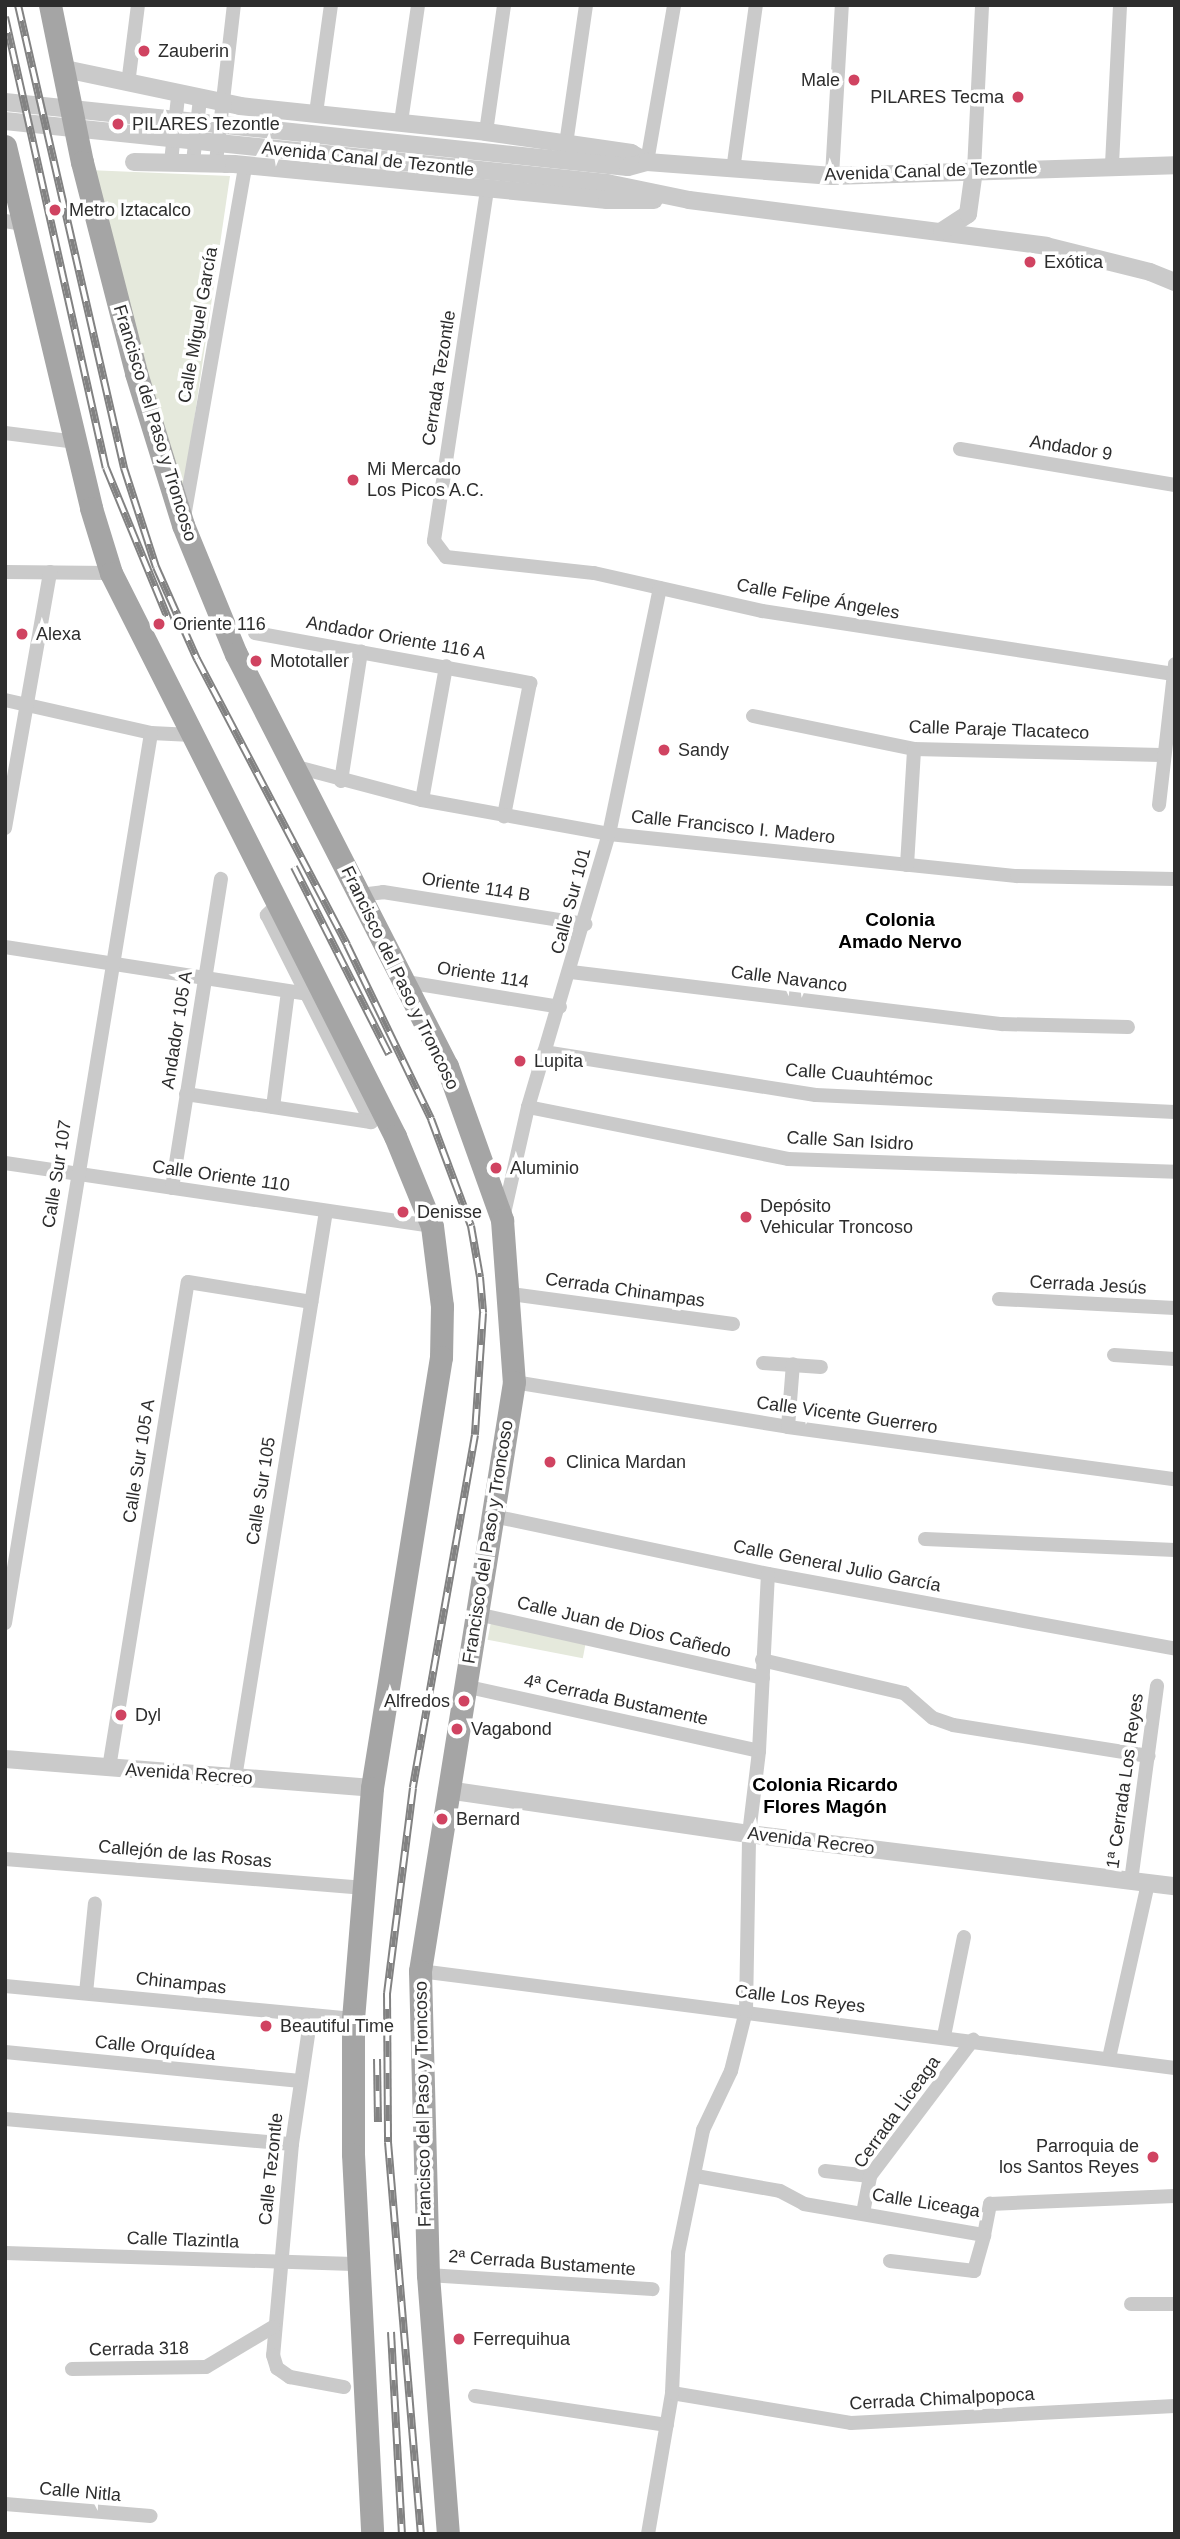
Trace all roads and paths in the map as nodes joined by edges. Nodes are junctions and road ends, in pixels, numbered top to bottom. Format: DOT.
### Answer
graph roads {
  1 [pos="50,5"];
  2 [pos="138,5"];
  3 [pos="234,5"];
  4 [pos="331,5"];
  5 [pos="418,5"];
  6 [pos="504,5"];
  7 [pos="586,5"];
  8 [pos="674,5"];
  9 [pos="756,5"];
  10 [pos="842,5"];
  11 [pos="982,5"];
  12 [pos="1120,5"];
  13 [pos="65,69"];
  14 [pos="128,85"];
  15 [pos="178,96"];
  16 [pos="200,99"];
  17 [pos="5,102"];
  18 [pos="221,103"];
  19 [pos="240,106"];
  20 [pos="316,113"];
  21 [pos="5,121"];
  22 [pos="401,122"];
  23 [pos="486,132"];
  24 [pos="566,144"];
  25 [pos="5,146"];
  26 [pos="134,162"];
  27 [pos="171,162"];
  28 [pos="193,162"];
  29 [pos="646,162"];
  30 [pos="1112,164"];
  31 [pos="1175,165"];
  32 [pos="231,166"];
  33 [pos="733,170"];
  34 [pos="974,170"];
  35 [pos="832,176"];
  36 [pos="487,190"];
  37 [pos="689,200"];
  38 [pos="13,223"];
  39 [pos="942,232"];
  40 [pos="1175,282"];
  41 [pos="5,433"];
  42 [pos="76,442"];
  43 [pos="960,449"];
  44 [pos="1175,485"];
  45 [pos="183,525"];
  46 [pos="456,559"];
  47 [pos="5,572"];
  48 [pos="50,572"];
  49 [pos="111,573"];
  50 [pos="660,588"];
  51 [pos="255,633"];
  52 [pos="361,652"];
  53 [pos="446,666"];
  54 [pos="1174,671"];
  55 [pos="5,701"];
  56 [pos="27,704"];
  57 [pos="753,716"];
  58 [pos="151,733"];
  59 [pos="191,735"];
  60 [pos="914,749"];
  61 [pos="1161,755"];
  62 [pos="293,766"];
  63 [pos="341,781"];
  64 [pos="422,800"];
  65 [pos="1159,805"];
  66 [pos="504,816"];
  67 [pos="5,828"];
  68 [pos="609,834"];
  69 [pos="907,865"];
  70 [pos="221,879"];
  71 [pos="1175,879"];
  72 [pos="360,895"];
  73 [pos="278,904"];
  74 [pos="585,924"];
  75 [pos="5,947"];
  76 [pos="111,965"];
  77 [pos="571,972"];
  78 [pos="205,980"];
  79 [pos="400,981"];
  80 [pos="288,992"];
  81 [pos="307,994"];
  82 [pos="560,1007"];
  83 [pos="1128,1027"];
  84 [pos="544,1052"];
  85 [pos="348,1057"];
  86 [pos="186,1094"];
  87 [pos="273,1107"];
  88 [pos="527,1107"];
  89 [pos="1175,1112"];
  90 [pos="5,1163"];
  91 [pos="1175,1172"];
  92 [pos="76,1173"];
  93 [pos="172,1188"];
  94 [pos="326,1210"];
  95 [pos="502,1220"];
  96 [pos="432,1226"];
  97 [pos="511,1294"];
  98 [pos="999,1299"];
  99 [pos="311,1302"];
  100 [pos="1175,1308"];
  101 [pos="733,1324"];
  102 [pos="1114,1355"];
  103 [pos="1175,1359"];
  104 [pos="763,1363"];
  105 [pos="793,1364"];
  106 [pos="821,1367"];
  107 [pos="514,1382"];
  108 [pos="788,1427"];
  109 [pos="1175,1479"];
  110 [pos="493,1516"];
  111 [pos="925,1539"];
  112 [pos="1175,1549"];
  113 [pos="768,1574"];
  114 [pos="477,1614"];
  115 [pos="5,1623"];
  116 [pos="1175,1649"];
  117 [pos="762,1660"];
  118 [pos="763,1678"];
  119 [pos="464,1686"];
  120 [pos="1157,1686"];
  121 [pos="759,1751"];
  122 [pos="1149,1756"];
  123 [pos="5,1759"];
  124 [pos="109,1768"];
  125 [pos="235,1778"];
  126 [pos="372,1788"];
  127 [pos="447,1790"];
  128 [pos="749,1834"];
  129 [pos="5,1858"];
  130 [pos="1140,1882"];
  131 [pos="1175,1886"];
  132 [pos="362,1888"];
  133 [pos="95,1903"];
  134 [pos="964,1937"];
  135 [pos="420,1972"];
  136 [pos="5,1986"];
  137 [pos="86,1993"];
  138 [pos="746,2011"];
  139 [pos="311,2015"];
  140 [pos="354,2019"];
  141 [pos="944,2036"];
  142 [pos="973,2040"];
  143 [pos="5,2052"];
  144 [pos="1109,2058"];
  145 [pos="1175,2068"];
  146 [pos="301,2081"];
  147 [pos="5,2119"];
  148 [pos="292,2144"];
  149 [pos="825,2171"];
  150 [pos="696,2176"];
  151 [pos="870,2176"];
  152 [pos="1175,2196"];
  153 [pos="863,2213"];
  154 [pos="984,2235"];
  155 [pos="5,2253"];
  156 [pos="890,2261"];
  157 [pos="281,2262"];
  158 [pos="360,2264"];
  159 [pos="428,2275"];
  160 [pos="653,2289"];
  161 [pos="1131,2304"];
  162 [pos="1175,2304"];
  163 [pos="274,2327"];
  164 [pos="72,2369"];
  165 [pos="344,2387"];
  166 [pos="671,2393"];
  167 [pos="475,2396"];
  168 [pos="1175,2406"];
  169 [pos="667,2426"];
  170 [pos="5,2504"];
  171 [pos="151,2516"];
  172 [pos="372,2534"];
  173 [pos="448,2534"];
  174 [pos="648,2534"];
  1 -- 13 [label="main road, Francisco del Paso y Troncoso"];
  2 -- 14 [label="street"];
  3 -- 18 [label="street, Calle Miguel García"];
  4 -- 20 [label="street"];
  5 -- 22 [label="street"];
  6 -- 23 [label="street"];
  7 -- 24 [label="street"];
  8 -- 29 [label="street"];
  9 -- 33 [label="street"];
  10 -- 35 [label="street"];
  11 -- 34 [label="street"];
  12 -- 30 [label="street"];
  13 -- 14 [label="street, Avenida Canal de Tezontle"];
  13 -- 45 [label="main road, Francisco del Paso y Troncoso"];
  14 -- 15 [label="street, Avenida Canal de Tezontle"];
  15 -- 16 [label="street, Avenida Canal de Tezontle"];
  15 -- 27 [label="street"];
  16 -- 18 [label="street, Avenida Canal de Tezontle"];
  16 -- 28 [label="street"];
  17 -- 29 [label="street, Avenida Canal de Tezontle"];
  18 -- 19 [label="street, Avenida Canal de Tezontle"];
  18 -- 32 [label="street, Calle Miguel García"];
  19 -- 20 [label="street, Avenida Canal de Tezontle"];
  19 -- 32 [label="street, Calle Miguel García"];
  20 -- 22 [label="street, Avenida Canal de Tezontle"];
  21 -- 37 [label="street, Avenida Canal de Tezontle"];
  22 -- 23 [label="street, Avenida Canal de Tezontle"];
  23 -- 24 [label="street, Avenida Canal de Tezontle"];
  24 -- 29 [label="street, Avenida Canal de Tezontle"];
  25 -- 38 [label="main road"];
  26 -- 27 [label="street, Avenida Canal de Tezontle"];
  27 -- 28 [label="street, Avenida Canal de Tezontle"];
  28 -- 32 [label="street, Avenida Canal de Tezontle"];
  29 -- 33 [label="street, Avenida Canal de Tezontle"];
  30 -- 31 [label="street, Avenida Canal de Tezontle"];
  30 -- 34 [label="street, Avenida Canal de Tezontle"];
  32 -- 36 [label="street, Avenida Canal de Tezontle"];
  32 -- 45 [label="street, Calle Miguel García"];
  33 -- 35 [label="street, Avenida Canal de Tezontle"];
  34 -- 35 [label="street, Avenida Canal de Tezontle"];
  34 -- 39 [label="street"];
  36 -- 37 [label="street, Avenida Canal de Tezontle"];
  36 -- 46 [label="street, Cerrada Tezontle"];
  37 -- 39 [label="street, Avenida Canal de Tezontle"];
  38 -- 42 [label="main road"];
  39 -- 40 [label="street, Avenida Canal de Tezontle"];
  41 -- 42 [label="street"];
  42 -- 49 [label="main road"];
  43 -- 44 [label="street, Andador 9"];
  45 -- 62 [label="main road, Francisco del Paso y Troncoso"];
  46 -- 50 [label="street, Calle Felipe Ángeles"];
  47 -- 48 [label="street"];
  48 -- 49 [label="street"];
  48 -- 56 [label="street"];
  49 -- 59 [label="main road"];
  50 -- 54 [label="street, Calle Felipe Ángeles"];
  50 -- 68 [label="street, Calle Sur 101"];
  51 -- 52 [label="street, Andador Oriente 116 A"];
  52 -- 53 [label="street, Andador Oriente 116 A"];
  52 -- 63 [label="street"];
  53 -- 64 [label="street"];
  53 -- 66 [label="street, Andador Oriente 116 A"];
  54 -- 61 [label="street"];
  55 -- 56 [label="street"];
  56 -- 58 [label="street"];
  56 -- 67 [label="street"];
  57 -- 60 [label="street, Calle Paraje Tlacateco"];
  58 -- 59 [label="street"];
  58 -- 76 [label="street, Calle Sur 107"];
  59 -- 73 [label="main road"];
  60 -- 61 [label="street, Calle Paraje Tlacateco"];
  60 -- 69 [label="street"];
  61 -- 65 [label="street"];
  62 -- 63 [label="street, Calle Francisco I. Madero"];
  62 -- 72 [label="main road, Francisco del Paso y Troncoso"];
  63 -- 64 [label="street, Calle Francisco I. Madero"];
  64 -- 66 [label="street, Calle Francisco I. Madero"];
  66 -- 68 [label="street, Calle Francisco I. Madero"];
  68 -- 69 [label="street, Calle Francisco I. Madero"];
  68 -- 74 [label="street, Calle Sur 101"];
  69 -- 71 [label="street, Calle Francisco I. Madero"];
  70 -- 78 [label="street, Andador 105 A"];
  72 -- 74 [label="street, Oriente 114 B"];
  72 -- 79 [label="main road, Francisco del Paso y Troncoso"];
  73 -- 81 [label="street"];
  73 -- 85 [label="main road"];
  74 -- 77 [label="street, Calle Sur 101"];
  75 -- 76 [label="street"];
  76 -- 78 [label="street"];
  76 -- 92 [label="street, Calle Sur 107"];
  77 -- 82 [label="street, Calle Sur 101"];
  77 -- 83 [label="street, Calle Navanco"];
  78 -- 80 [label="street"];
  78 -- 86 [label="street, Andador 105 A"];
  79 -- 82 [label="street, Oriente 114"];
  79 -- 95 [label="main road, Francisco del Paso y Troncoso"];
  80 -- 81 [label="street"];
  80 -- 87 [label="street"];
  81 -- 85 [label="street"];
  82 -- 84 [label="street, Calle Sur 101"];
  84 -- 88 [label="street, Calle Sur 101"];
  84 -- 89 [label="street, Calle Cuauhtémoc"];
  85 -- 87 [label="street"];
  85 -- 96 [label="main road"];
  86 -- 87 [label="street"];
  86 -- 93 [label="street, Andador 105 A"];
  88 -- 91 [label="street, Calle San Isidro"];
  88 -- 95 [label="street, Calle Sur 101"];
  90 -- 92 [label="street, Calle Oriente 110"];
  92 -- 93 [label="street, Calle Oriente 110"];
  92 -- 115 [label="street, Calle Sur 107"];
  93 -- 94 [label="street, Calle Oriente 110"];
  94 -- 96 [label="street, Calle Oriente 110"];
  94 -- 99 [label="street, Calle Sur 105"];
  95 -- 97 [label="main road, Francisco del Paso y Troncoso"];
  96 -- 126 [label="main road"];
  97 -- 101 [label="street, Cerrada Chinampas"];
  97 -- 107 [label="main road, Francisco del Paso y Troncoso"];
  98 -- 100 [label="street, Cerrada Jesús"];
  99 -- 124 [label="street, Calle Sur 105 A"];
  99 -- 125 [label="street, Calle Sur 105"];
  102 -- 103 [label="street"];
  104 -- 105 [label="street"];
  105 -- 106 [label="street"];
  105 -- 108 [label="street"];
  107 -- 108 [label="street, Calle Vicente Guerrero"];
  107 -- 110 [label="main road, Francisco del Paso y Troncoso"];
  108 -- 109 [label="street, Calle Vicente Guerrero"];
  110 -- 113 [label="street, Calle General Julio García"];
  110 -- 114 [label="main road, Francisco del Paso y Troncoso"];
  111 -- 112 [label="street"];
  113 -- 116 [label="street, Calle General Julio García"];
  113 -- 117 [label="street"];
  114 -- 118 [label="street, Calle Juan de Dios Cañedo"];
  114 -- 119 [label="main road, Francisco del Paso y Troncoso"];
  117 -- 118 [label="street"];
  117 -- 122 [label="street"];
  118 -- 121 [label="street"];
  119 -- 121 [label="street, 4ª Cerrada Bustamente"];
  119 -- 127 [label="main road, Francisco del Paso y Troncoso"];
  120 -- 122 [label="street, 1ª Cerrada Los Reyes"];
  121 -- 128 [label="street"];
  122 -- 130 [label="street, 1ª Cerrada Los Reyes"];
  123 -- 124 [label="street, Avenida Recreo"];
  124 -- 125 [label="street, Avenida Recreo"];
  125 -- 126 [label="street, Avenida Recreo"];
  126 -- 132 [label="main road"];
  127 -- 128 [label="street, Avenida Recreo"];
  127 -- 135 [label="main road, Francisco del Paso y Troncoso"];
  128 -- 130 [label="street, Avenida Recreo"];
  128 -- 138 [label="street"];
  129 -- 132 [label="street, Callejón de las Rosas"];
  130 -- 131 [label="street, Avenida Recreo"];
  130 -- 144 [label="street, 1ª Cerrada Los Reyes"];
  132 -- 140 [label="main road"];
  133 -- 137 [label="street"];
  134 -- 141 [label="street"];
  135 -- 138 [label="street, Calle Los Reyes"];
  135 -- 159 [label="main road, Francisco del Paso y Troncoso"];
  136 -- 137 [label="street, Chinampas"];
  137 -- 139 [label="street, Chinampas"];
  138 -- 141 [label="street, Calle Los Reyes"];
  138 -- 150 [label="street"];
  139 -- 140 [label="street, Chinampas"];
  139 -- 146 [label="street, Calle Tezontle"];
  140 -- 158 [label="main road"];
  141 -- 142 [label="street, Calle Los Reyes"];
  142 -- 144 [label="street, Calle Los Reyes"];
  142 -- 151 [label="street, Cerrada Liceaga"];
  143 -- 146 [label="street, Calle Orquídea"];
  144 -- 145 [label="street, Calle Los Reyes"];
  146 -- 148 [label="street, Calle Tezontle"];
  147 -- 148 [label="street"];
  148 -- 157 [label="street, Calle Tezontle"];
  149 -- 151 [label="street"];
  150 -- 153 [label="street, Calle Liceaga"];
  150 -- 166 [label="street"];
  151 -- 153 [label="street, Cerrada Liceaga"];
  152 -- 154 [label="street, Calle Liceaga"];
  153 -- 154 [label="street, Calle Liceaga"];
  154 -- 156 [label="street"];
  155 -- 157 [label="street, Calle Tlazintla"];
  157 -- 158 [label="street, Calle Tlazintla"];
  157 -- 163 [label="street, Calle Tezontle"];
  158 -- 172 [label="main road"];
  159 -- 160 [label="street, 2ª Cerrada Bustamente"];
  159 -- 173 [label="main road, Francisco del Paso y Troncoso"];
  161 -- 162 [label="street"];
  163 -- 164 [label="street, Cerrada 318"];
  163 -- 165 [label="street, Calle Tezontle"];
  166 -- 168 [label="street, Cerrada Chimalpopoca"];
  166 -- 169 [label="street"];
  167 -- 169 [label="street"];
  169 -- 174 [label="street"];
  170 -- 171 [label="street, Calle Nitla"];
}
